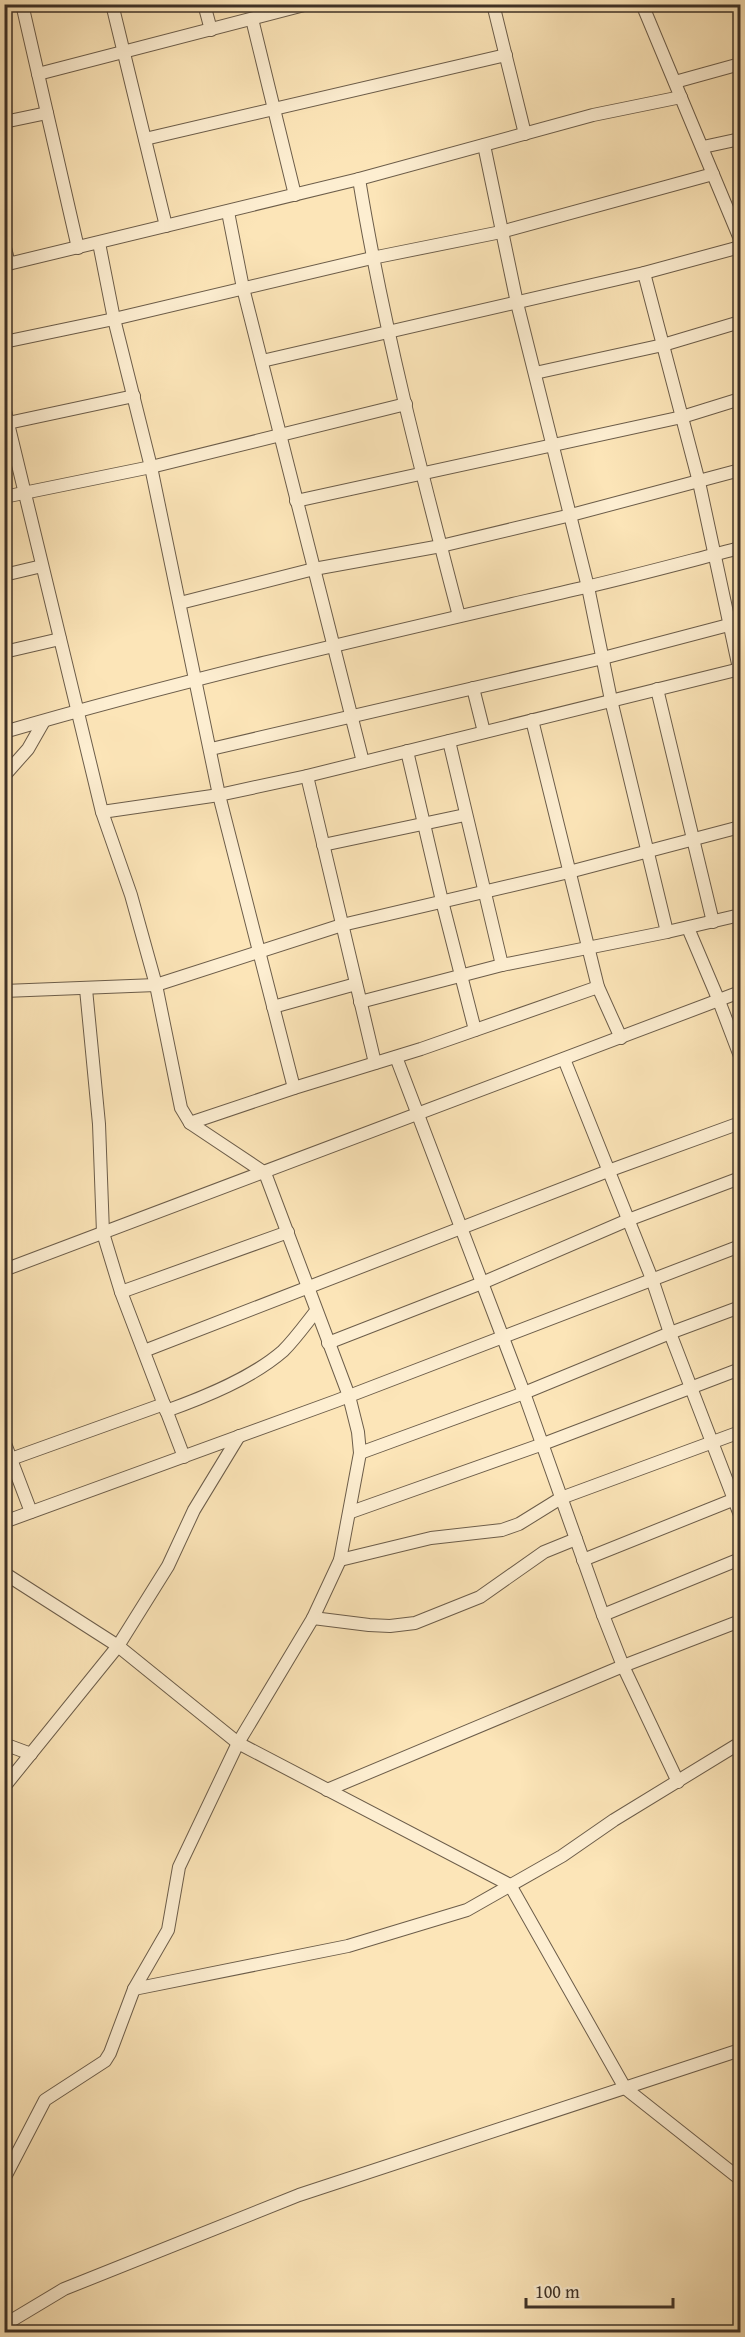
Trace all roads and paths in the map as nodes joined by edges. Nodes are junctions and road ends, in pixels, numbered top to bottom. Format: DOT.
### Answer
graph roads {
  1 [pos="22,4"];
  2 [pos="112,4"];
  3 [pos="204,4"];
  4 [pos="308,4"];
  5 [pos="493,4"];
  6 [pos="642,4"];
  7 [pos="739,4"];
  8 [pos="294,6"];
  9 [pos="741,11"];
  10 [pos="252,19"];
  11 [pos="211,30"];
  12 [pos="124,52"];
  13 [pos="506,55"];
  14 [pos="741,64"];
  15 [pos="38,75"];
  16 [pos="675,82"];
  17 [pos="681,97"];
  18 [pos="274,109"];
  19 [pos="47,113"];
  20 [pos="4,122"];
  21 [pos="525,134"];
  22 [pos="145,139"];
  23 [pos="741,139"];
  24 [pos="484,145"];
  25 [pos="703,147"];
  26 [pos="713,174"];
  27 [pos="359,179"];
  28 [pos="295,195"];
  29 [pos="228,212"];
  30 [pos="166,226"];
  31 [pos="501,232"];
  32 [pos="739,232"];
  33 [pos="99,243"];
  34 [pos="4,244"];
  35 [pos="741,247"];
  36 [pos="78,248"];
  37 [pos="372,258"];
  38 [pos="7,265"];
  39 [pos="644,273"];
  40 [pos="243,288"];
  41 [pos="517,303"];
  42 [pos="114,319"];
  43 [pos="741,322"];
  44 [pos="389,332"];
  45 [pos="4,342"];
  46 [pos="663,345"];
  47 [pos="262,361"];
  48 [pos="535,373"];
  49 [pos="134,396"];
  50 [pos="741,399"];
  51 [pos="406,404"];
  52 [pos="4,407"];
  53 [pos="682,417"];
  54 [pos="8,423"];
  55 [pos="281,435"];
  56 [pos="553,445"];
  57 [pos="151,467"];
  58 [pos="741,470"];
  59 [pos="423,474"];
  60 [pos="699,482"];
  61 [pos="26,492"];
  62 [pos="4,497"];
  63 [pos="296,501"];
  64 [pos="571,515"];
  65 [pos="441,546"];
  66 [pos="741,548"];
  67 [pos="714,554"];
  68 [pos="42,566"];
  69 [pos="314,569"];
  70 [pos="4,575"];
  71 [pos="588,587"];
  72 [pos="180,603"];
  73 [pos="459,615"];
  74 [pos="735,624"];
  75 [pos="60,639"];
  76 [pos="333,647"];
  77 [pos="4,652"];
  78 [pos="603,658"];
  79 [pos="740,671"];
  80 [pos="196,679"];
  81 [pos="473,688"];
  82 [pos="657,689"];
  83 [pos="611,700"];
  84 [pos="77,711"];
  85 [pos="352,717"];
  86 [pos="532,720"];
  87 [pos="44,721"];
  88 [pos="4,732"];
  89 [pos="484,732"];
  90 [pos="449,741"];
  91 [pos="211,749"];
  92 [pos="407,752"];
  93 [pos="363,762"];
  94 [pos="4,776"];
  95 [pos="308,776"];
  96 [pos="219,795"];
  97 [pos="102,812"];
  98 [pos="465,814"];
  99 [pos="423,824"];
  100 [pos="741,827"];
  101 [pos="694,839"];
  102 [pos="323,845"];
  103 [pos="648,852"];
  104 [pos="569,872"];
  105 [pos="484,891"];
  106 [pos="442,902"];
  107 [pos="741,915"];
  108 [pos="714,922"];
  109 [pos="342,925"];
  110 [pos="687,928"];
  111 [pos="667,932"];
  112 [pos="588,947"];
  113 [pos="259,952"];
  114 [pos="502,965"];
  115 [pos="460,975"];
  116 [pos="356,984"];
  117 [pos="156,985"];
  118 [pos="598,987"];
  119 [pos="86,989"];
  120 [pos="4,991"];
  121 [pos="741,992"];
  122 [pos="719,1000"];
  123 [pos="360,1002"];
  124 [pos="273,1007"];
  125 [pos="475,1030"];
  126 [pos="621,1038"];
  127 [pos="741,1056"];
  128 [pos="396,1057"];
  129 [pos="564,1059"];
  130 [pos="375,1063"];
  131 [pos="294,1088"];
  132 [pos="418,1113"];
  133 [pos="190,1123"];
  134 [pos="741,1123"];
  135 [pos="608,1171"];
  136 [pos="265,1173"];
  137 [pos="741,1178"];
  138 [pos="628,1220"];
  139 [pos="462,1229"];
  140 [pos="288,1232"];
  141 [pos="103,1233"];
  142 [pos="741,1246"];
  143 [pos="4,1270"];
  144 [pos="652,1279"];
  145 [pos="482,1283"];
  146 [pos="308,1288"];
  147 [pos="121,1292"];
  148 [pos="741,1307"];
  149 [pos="316,1311"];
  150 [pos="670,1333"];
  151 [pos="503,1336"];
  152 [pos="328,1343"];
  153 [pos="144,1351"];
  154 [pos="741,1368"];
  155 [pos="692,1388"];
  156 [pos="524,1393"];
  157 [pos="349,1396"];
  158 [pos="165,1408"];
  159 [pos="741,1431"];
  160 [pos="240,1436"];
  161 [pos="4,1442"];
  162 [pos="712,1442"];
  163 [pos="543,1444"];
  164 [pos="360,1453"];
  165 [pos="184,1457"];
  166 [pos="11,1459"];
  167 [pos="561,1498"];
  168 [pos="737,1498"];
  169 [pos="31,1512"];
  170 [pos="351,1512"];
  171 [pos="741,1515"];
  172 [pos="4,1522"];
  173 [pos="576,1539"];
  174 [pos="741,1559"];
  175 [pos="340,1560"];
  176 [pos="583,1560"];
  177 [pos="4,1573"];
  178 [pos="603,1615"];
  179 [pos="313,1618"];
  180 [pos="741,1621"];
  181 [pos="118,1646"];
  182 [pos="623,1666"];
  183 [pos="238,1743"];
  184 [pos="741,1743"];
  185 [pos="4,1744"];
  186 [pos="31,1754"];
  187 [pos="678,1782"];
  188 [pos="4,1787"];
  189 [pos="327,1790"];
  190 [pos="510,1886"];
  191 [pos="134,1989"];
  192 [pos="741,2050"];
  193 [pos="625,2088"];
  194 [pos="4,2179"];
  195 [pos="741,2179"];
  196 [pos="4,2325"];
  1 -- 15 [label="street"];
  2 -- 12 [label="street"];
  3 -- 11 [label="street"];
  4 -- 8 [label="street"];
  5 -- 13 [label="street"];
  6 -- 16 [label="street"];
  7 -- 9 [label="street"];
  8 -- 10 [label="street"];
  10 -- 11 [label="street"];
  10 -- 18 [label="street"];
  11 -- 12 [label="street"];
  12 -- 15 [label="street"];
  12 -- 22 [label="street"];
  13 -- 18 [label="street"];
  13 -- 21 [label="street"];
  14 -- 16 [label="street"];
  15 -- 19 [label="street"];
  16 -- 17 [label="street"];
  17 -- 21 [label="street"];
  17 -- 25 [label="street"];
  18 -- 22 [label="street"];
  18 -- 28 [label="street"];
  19 -- 20 [label="street"];
  19 -- 36 [label="street"];
  21 -- 24 [label="street"];
  22 -- 30 [label="street"];
  23 -- 25 [label="street"];
  24 -- 27 [label="street"];
  24 -- 31 [label="street"];
  25 -- 26 [label="street"];
  26 -- 31 [label="street"];
  26 -- 32 [label="street"];
  27 -- 28 [label="street"];
  27 -- 37 [label="street"];
  28 -- 29 [label="street"];
  29 -- 30 [label="street"];
  29 -- 40 [label="street"];
  30 -- 33 [label="street"];
  31 -- 37 [label="street"];
  31 -- 41 [label="street"];
  33 -- 36 [label="street"];
  33 -- 42 [label="street"];
  34 -- 38 [label="street"];
  35 -- 39 [label="street"];
  36 -- 38 [label="street"];
  37 -- 40 [label="street"];
  37 -- 44 [label="street"];
  39 -- 41 [label="street"];
  39 -- 46 [label="street"];
  40 -- 42 [label="street"];
  40 -- 47 [label="street"];
  41 -- 44 [label="street"];
  41 -- 48 [label="street"];
  42 -- 45 [label="street"];
  42 -- 49 [label="street"];
  43 -- 46 [label="street"];
  44 -- 47 [label="street"];
  44 -- 51 [label="street"];
  46 -- 48 [label="street"];
  46 -- 53 [label="street"];
  47 -- 55 [label="street"];
  48 -- 56 [label="street"];
  49 -- 54 [label="street"];
  49 -- 57 [label="street"];
  50 -- 53 [label="street"];
  51 -- 55 [label="street"];
  51 -- 59 [label="street"];
  52 -- 54 [label="street"];
  53 -- 56 [label="street"];
  53 -- 60 [label="street"];
  54 -- 61 [label="street"];
  55 -- 57 [label="street"];
  55 -- 63 [label="street"];
  56 -- 59 [label="street"];
  56 -- 64 [label="street"];
  57 -- 61 [label="street"];
  57 -- 72 [label="street"];
  58 -- 60 [label="street"];
  59 -- 63 [label="street"];
  59 -- 65 [label="street"];
  60 -- 64 [label="street"];
  60 -- 67 [label="street"];
  61 -- 62 [label="street"];
  61 -- 68 [label="street"];
  63 -- 69 [label="street"];
  64 -- 65 [label="street"];
  64 -- 71 [label="street"];
  65 -- 69 [label="street"];
  65 -- 73 [label="street"];
  66 -- 67 [label="street"];
  67 -- 71 [label="street"];
  67 -- 74 [label="street"];
  68 -- 70 [label="street"];
  68 -- 75 [label="street"];
  69 -- 72 [label="street"];
  69 -- 76 [label="street"];
  71 -- 73 [label="street"];
  71 -- 78 [label="street"];
  72 -- 80 [label="street"];
  73 -- 76 [label="street"];
  74 -- 78 [label="street"];
  74 -- 79 [label="street"];
  75 -- 77 [label="street"];
  75 -- 84 [label="street"];
  76 -- 80 [label="street"];
  76 -- 85 [label="street"];
  78 -- 81 [label="street"];
  78 -- 83 [label="street"];
  79 -- 82 [label="street"];
  80 -- 84 [label="street"];
  80 -- 91 [label="street"];
  81 -- 85 [label="street"];
  81 -- 89 [label="street"];
  82 -- 83 [label="street"];
  82 -- 101 [label="street"];
  83 -- 86 [label="street"];
  83 -- 103 [label="street"];
  84 -- 87 [label="street"];
  84 -- 97 [label="street"];
  85 -- 91 [label="street"];
  85 -- 93 [label="street"];
  86 -- 89 [label="street"];
  86 -- 104 [label="street"];
  87 -- 88 [label="street"];
  87 -- 94 [label="street"];
  89 -- 90 [label="street"];
  90 -- 92 [label="street"];
  90 -- 98 [label="street"];
  91 -- 96 [label="street"];
  92 -- 93 [label="street"];
  92 -- 99 [label="street"];
  93 -- 95 [label="street"];
  95 -- 96 [label="street"];
  95 -- 102 [label="street"];
  96 -- 97 [label="street"];
  96 -- 113 [label="street"];
  97 -- 117 [label="street"];
  98 -- 99 [label="street"];
  98 -- 105 [label="street"];
  99 -- 102 [label="street"];
  99 -- 106 [label="street"];
  100 -- 101 [label="street"];
  101 -- 103 [label="street"];
  101 -- 108 [label="street"];
  102 -- 109 [label="street"];
  103 -- 104 [label="street"];
  103 -- 111 [label="street"];
  104 -- 105 [label="street"];
  104 -- 112 [label="street"];
  105 -- 106 [label="street"];
  105 -- 114 [label="street"];
  106 -- 109 [label="street"];
  106 -- 115 [label="street"];
  107 -- 108 [label="street"];
  108 -- 110 [label="street"];
  109 -- 113 [label="street"];
  109 -- 116 [label="street"];
  110 -- 111 [label="street"];
  110 -- 122 [label="street"];
  111 -- 112 [label="street"];
  112 -- 114 [label="street"];
  112 -- 118 [label="street"];
  113 -- 117 [label="street"];
  113 -- 124 [label="street"];
  114 -- 115 [label="street"];
  115 -- 123 [label="street"];
  115 -- 125 [label="street"];
  116 -- 123 [label="street"];
  116 -- 124 [label="street"];
  117 -- 119 [label="street"];
  117 -- 133 [label="street"];
  118 -- 125 [label="street"];
  118 -- 126 [label="street"];
  119 -- 120 [label="street"];
  119 -- 141 [label="street"];
  121 -- 122 [label="street"];
  122 -- 126 [label="street"];
  122 -- 127 [label="street"];
  123 -- 130 [label="street"];
  124 -- 131 [label="street"];
  125 -- 128 [label="street"];
  126 -- 129 [label="street"];
  128 -- 130 [label="street"];
  128 -- 132 [label="street"];
  129 -- 132 [label="street"];
  129 -- 135 [label="street"];
  130 -- 131 [label="street"];
  131 -- 133 [label="street"];
  132 -- 136 [label="street"];
  132 -- 139 [label="street"];
  133 -- 136 [label="street"];
  134 -- 135 [label="street"];
  135 -- 138 [label="street"];
  135 -- 139 [label="street"];
  136 -- 140 [label="street"];
  136 -- 141 [label="street"];
  137 -- 138 [label="street"];
  138 -- 144 [label="street"];
  138 -- 145 [label="street"];
  139 -- 145 [label="street"];
  139 -- 146 [label="street"];
  140 -- 146 [label="street"];
  140 -- 147 [label="street"];
  141 -- 143 [label="street"];
  141 -- 147 [label="street"];
  142 -- 144 [label="street"];
  144 -- 150 [label="street"];
  144 -- 151 [label="street"];
  145 -- 151 [label="street"];
  145 -- 152 [label="street"];
  146 -- 149 [label="street"];
  146 -- 153 [label="street"];
  147 -- 153 [label="street"];
  148 -- 150 [label="street"];
  149 -- 152 [label="street"];
  149 -- 158 [label="street"];
  150 -- 155 [label="street"];
  150 -- 156 [label="street"];
  151 -- 156 [label="street"];
  151 -- 157 [label="street"];
  152 -- 157 [label="street"];
  153 -- 158 [label="street"];
  154 -- 155 [label="street"];
  155 -- 162 [label="street"];
  155 -- 163 [label="street"];
  156 -- 163 [label="street"];
  156 -- 164 [label="street"];
  157 -- 160 [label="street"];
  157 -- 164 [label="street"];
  158 -- 165 [label="street"];
  158 -- 166 [label="street"];
  159 -- 162 [label="street"];
  160 -- 165 [label="street"];
  160 -- 181 [label="street"];
  161 -- 166 [label="street"];
  162 -- 167 [label="street"];
  162 -- 168 [label="street"];
  163 -- 167 [label="street"];
  163 -- 170 [label="street"];
  164 -- 170 [label="street"];
  165 -- 169 [label="street"];
  166 -- 169 [label="street"];
  167 -- 173 [label="street"];
  167 -- 175 [label="street"];
  168 -- 171 [label="street"];
  168 -- 176 [label="street"];
  169 -- 172 [label="street"];
  170 -- 175 [label="street"];
  173 -- 176 [label="street"];
  173 -- 179 [label="street"];
  174 -- 178 [label="street"];
  175 -- 179 [label="street"];
  176 -- 178 [label="street"];
  177 -- 181 [label="street"];
  178 -- 182 [label="street"];
  179 -- 183 [label="street"];
  180 -- 182 [label="street"];
  181 -- 183 [label="street"];
  181 -- 186 [label="street"];
  182 -- 187 [label="street"];
  182 -- 189 [label="street"];
  183 -- 189 [label="street"];
  183 -- 191 [label="street"];
  184 -- 187 [label="street"];
  185 -- 186 [label="street"];
  186 -- 188 [label="street"];
  187 -- 190 [label="street"];
  189 -- 190 [label="street"];
  190 -- 191 [label="street"];
  190 -- 193 [label="street"];
  191 -- 194 [label="street"];
  192 -- 193 [label="street"];
  193 -- 195 [label="street"];
  193 -- 196 [label="street"];
}
